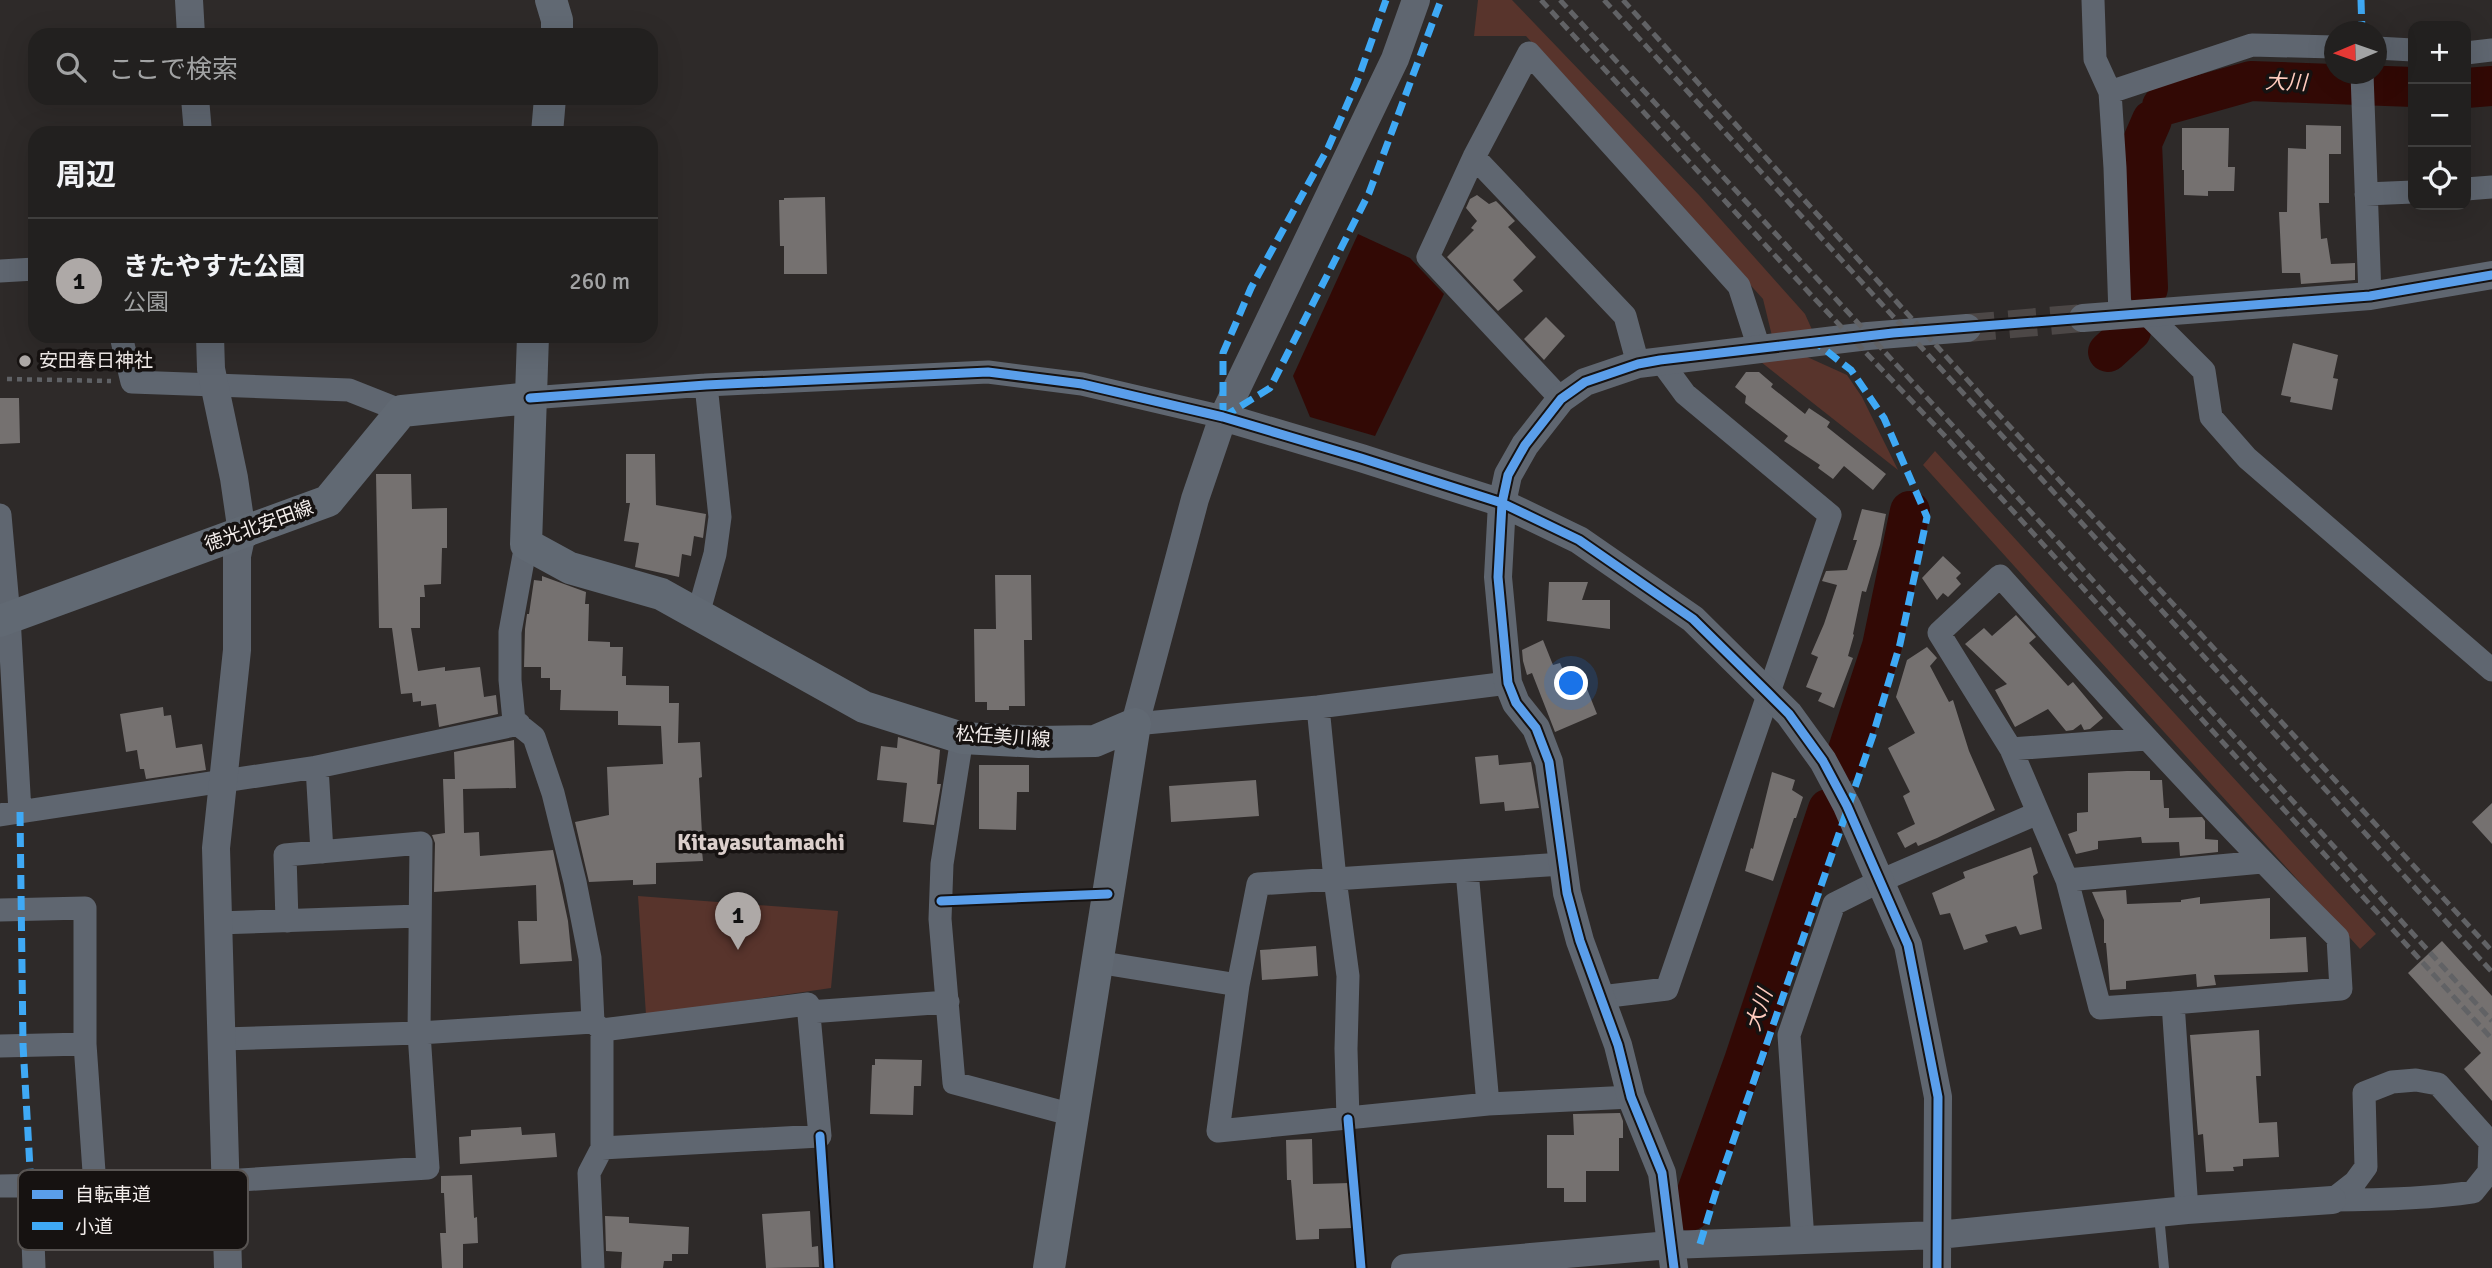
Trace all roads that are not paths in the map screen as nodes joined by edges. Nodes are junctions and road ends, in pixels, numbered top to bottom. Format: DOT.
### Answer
graph roads {
  1 [pos="189,0"];
  2 [pos="551,0"];
  3 [pos="1416,0"];
  4 [pos="2093,0"];
  5 [pos="191,28"];
  6 [pos="557,28"];
  7 [pos="2324,47"];
  8 [pos="2387,49"];
  9 [pos="2408,50"];
  10 [pos="2492,50"];
  11 [pos="2471,52"];
  12 [pos="2362,84"];
  13 [pos="2110,92"];
  14 [pos="196,105"];
  15 [pos="549,105"];
  16 [pos="197,126"];
  17 [pos="548,126"];
  18 [pos="1474,156"];
  19 [pos="2492,187"];
  20 [pos="2471,189"];
  21 [pos="2408,192"];
  22 [pos="2366,194"];
  23 [pos="28,270"];
  24 [pos="0,271"];
  25 [pos="2492,275"];
  26 [pos="2370,296"];
  27 [pos="2133,314"];
  28 [pos="2083,318"];
  29 [pos="1967,328"];
  30 [pos="123,343"];
  31 [pos="209,343"];
  32 [pos="533,343"];
  33 [pos="1759,348"];
  34 [pos="1649,362"];
  35 [pos="215,385"];
  36 [pos="706,385"];
  37 [pos="530,398"];
  38 [pos="1561,399"];
  39 [pos="402,411"];
  40 [pos="1223,417"];
  41 [pos="1502,503"];
  42 [pos="0,515"];
  43 [pos="242,533"];
  44 [pos="526,544"];
  45 [pos="698,614"];
  46 [pos="5,619"];
  47 [pos="2492,670"];
  48 [pos="1508,684"];
  49 [pos="1768,693"];
  50 [pos="1318,707"];
  51 [pos="519,724"];
  52 [pos="1135,724"];
  53 [pos="962,738"];
  54 [pos="2146,739"];
  55 [pos="2011,749"];
  56 [pos="317,767"];
  57 [pos="222,783"];
  58 [pos="10,813"];
  59 [pos="2038,813"];
  60 [pos="321,852"];
  61 [pos="2262,862"];
  62 [pos="1563,864"];
  63 [pos="1467,872"];
  64 [pos="1335,879"];
  65 [pos="2067,880"];
  66 [pos="1880,881"];
  67 [pos="0,910"];
  68 [pos="419,916"];
  69 [pos="287,921"];
  70 [pos="217,923"];
  71 [pos="1097,962"];
  72 [pos="1238,985"];
  73 [pos="1601,997"];
  74 [pos="948,1002"];
  75 [pos="2173,1003"];
  76 [pos="809,1012"];
  77 [pos="598,1026"];
  78 [pos="419,1033"];
  79 [pos="222,1039"];
  80 [pos="85,1044"];
  81 [pos="0,1046"];
  82 [pos="1631,1097"];
  83 [pos="1488,1104"];
  84 [pos="1073,1115"];
  85 [pos="1348,1119"];
  86 [pos="602,1148"];
  87 [pos="94,1170"];
  88 [pos="225,1170"];
  89 [pos="248,1180"];
  90 [pos="0,1186"];
  91 [pos="18,1186"];
  92 [pos="2332,1200"];
  93 [pos="2187,1210"];
  94 [pos="2159,1213"];
  95 [pos="1938,1235"];
  96 [pos="1803,1240"];
  97 [pos="33,1250"];
  98 [pos="227,1250"];
  99 [pos="1672,1256"];
  100 [pos="34,1268"];
  101 [pos="228,1268"];
  102 [pos="593,1268"];
  103 [pos="1049,1268"];
  104 [pos="1405,1268"];
  105 [pos="1937,1268"];
  106 [pos="2164,1268"];
  1 -- 5 [label="street"];
  2 -- 6 [label="main road"];
  3 -- 40 [label="street"];
  4 -- 13 [label="street"];
  7 -- 13 [label="street"];
  8 -- 9 [label="street"];
  10 -- 11 [label="street"];
  12 -- 22 [label="street"];
  13 -- 27 [label="street"];
  14 -- 16 [label="street"];
  15 -- 17 [label="main road"];
  18 -- 33 [label="street"];
  18 -- 34 [label="street"];
  18 -- 38 [label="street"];
  19 -- 20 [label="street"];
  21 -- 22 [label="street"];
  22 -- 26 [label="street"];
  23 -- 24 [label="street"];
  25 -- 26 [label="street"];
  26 -- 27 [label="street"];
  27 -- 28 [label="street"];
  27 -- 47 [label="street"];
  29 -- 33 [label="street"];
  30 -- 35 [label="street"];
  31 -- 35 [label="street"];
  32 -- 37 [label="main road"];
  33 -- 34 [label="street"];
  34 -- 38 [label="street"];
  34 -- 49 [label="street"];
  35 -- 39 [label="street"];
  35 -- 43 [label="street"];
  36 -- 37 [label="street"];
  36 -- 40 [label="street"];
  36 -- 45 [label="street"];
  37 -- 39 [label="main road"];
  37 -- 44 [label="main road"];
  38 -- 41 [label="street"];
  39 -- 43 [label="main road, 徳光北安田線"];
  40 -- 41 [label="street"];
  40 -- 52 [label="street"];
  41 -- 48 [label="street"];
  41 -- 49 [label="street"];
  42 -- 46 [label="street"];
  43 -- 46 [label="main road, 徳光北安田線"];
  43 -- 57 [label="street"];
  44 -- 45 [label="main road, 松任美川線"];
  44 -- 51 [label="street"];
  45 -- 53 [label="main road, 松任美川線"];
  46 -- 58 [label="street"];
  48 -- 50 [label="street"];
  48 -- 62 [label="street"];
  49 -- 66 [label="street"];
  49 -- 73 [label="street"];
  50 -- 52 [label="street"];
  50 -- 64 [label="street"];
  51 -- 56 [label="street"];
  51 -- 77 [label="street"];
  52 -- 53 [label="main road, 松任美川線"];
  52 -- 71 [label="main road"];
  53 -- 74 [label="street"];
  54 -- 55 [label="street"];
  54 -- 55 [label="street"];
  54 -- 61 [label="street"];
  55 -- 59 [label="street"];
  56 -- 57 [label="street"];
  56 -- 60 [label="street"];
  57 -- 58 [label="street"];
  57 -- 70 [label="street"];
  59 -- 65 [label="street"];
  59 -- 66 [label="street"];
  60 -- 68 [label="street"];
  60 -- 69 [label="street"];
  61 -- 65 [label="street"];
  61 -- 75 [label="street"];
  62 -- 63 [label="street"];
  62 -- 73 [label="street"];
  63 -- 64 [label="street"];
  63 -- 83 [label="street"];
  64 -- 72 [label="street"];
  64 -- 85 [label="street"];
  65 -- 75 [label="street"];
  66 -- 95 [label="street"];
  66 -- 96 [label="street"];
  67 -- 80 [label="street"];
  68 -- 69 [label="street"];
  68 -- 78 [label="street"];
  69 -- 70 [label="street"];
  70 -- 79 [label="street"];
  71 -- 72 [label="street"];
  71 -- 84 [label="main road"];
  72 -- 85 [label="street"];
  73 -- 82 [label="street"];
  74 -- 76 [label="street"];
  74 -- 84 [label="street"];
  75 -- 93 [label="street"];
  76 -- 77 [label="street"];
  76 -- 86 [label="street"];
  77 -- 78 [label="street"];
  77 -- 86 [label="street"];
  78 -- 79 [label="street"];
  78 -- 89 [label="street"];
  79 -- 88 [label="street"];
  80 -- 81 [label="street"];
  80 -- 87 [label="street"];
  82 -- 83 [label="street"];
  82 -- 99 [label="street"];
  83 -- 85 [label="street"];
  84 -- 103 [label="main road"];
  86 -- 102 [label="street"];
  90 -- 91 [label="street"];
  92 -- 92 [label="street"];
  92 -- 93 [label="street"];
  93 -- 94 [label="street"];
  94 -- 95 [label="street"];
  94 -- 106 [label="lane"];
  95 -- 96 [label="street"];
  95 -- 105 [label="street"];
  96 -- 99 [label="street"];
  97 -- 100 [label="street"];
  98 -- 101 [label="street"];
  99 -- 104 [label="street"];
}
